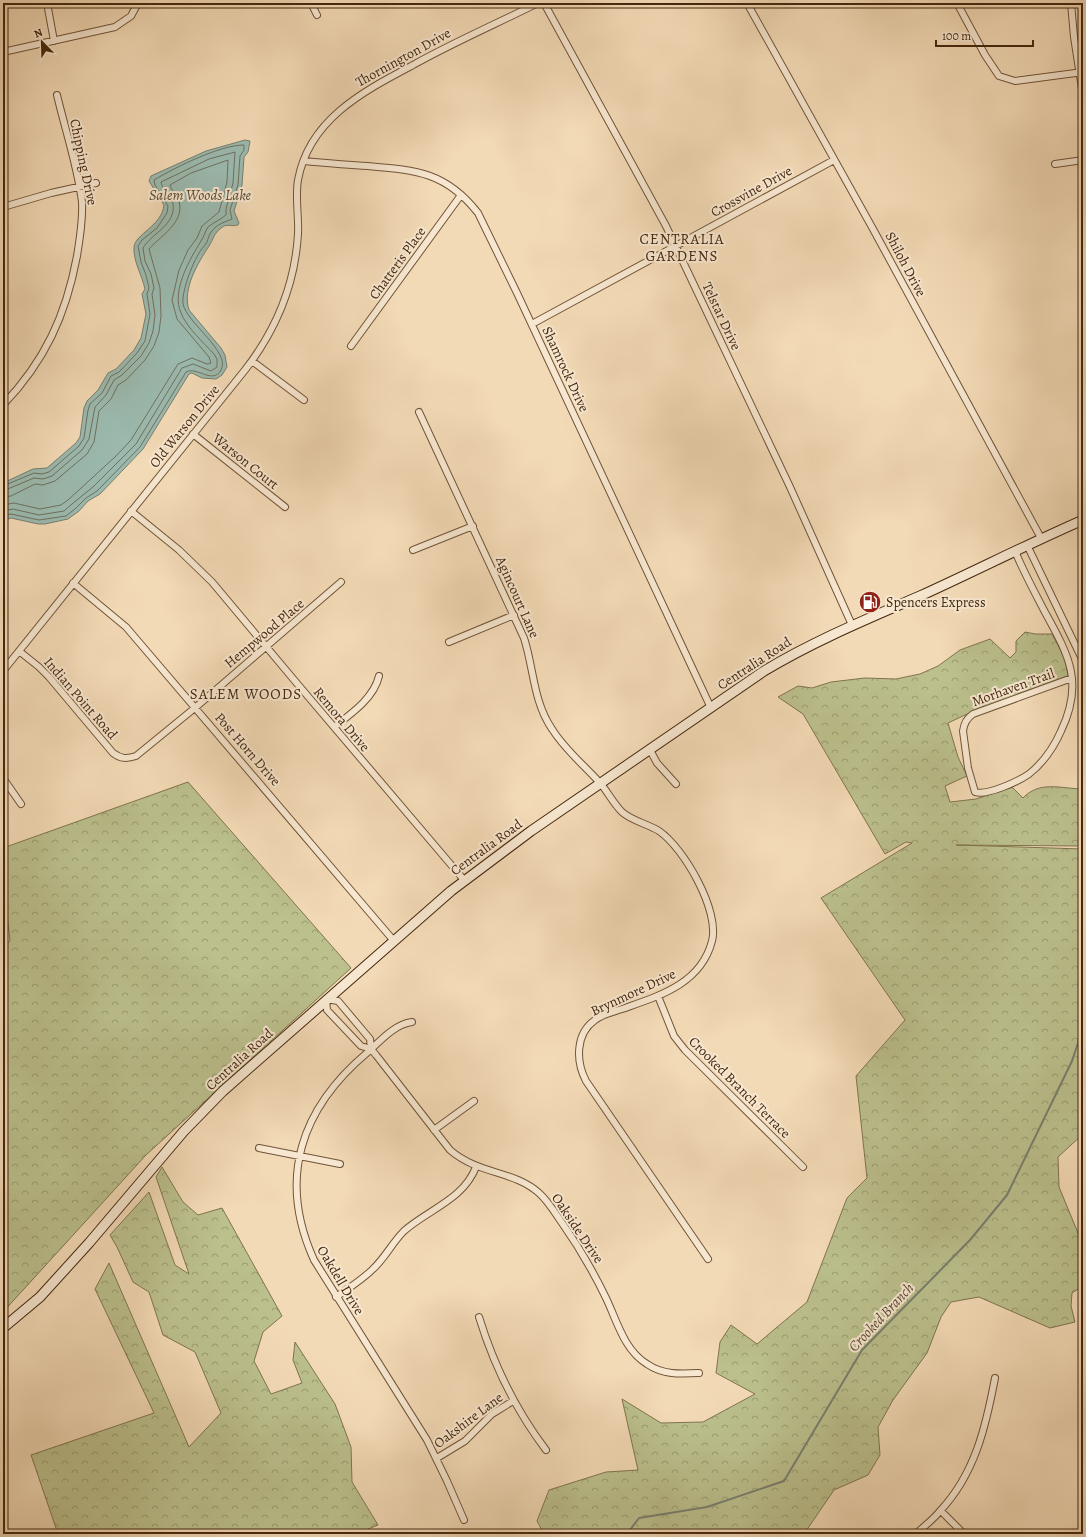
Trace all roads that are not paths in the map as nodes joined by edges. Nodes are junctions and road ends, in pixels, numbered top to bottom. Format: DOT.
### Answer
graph roads {
  1 [pos="47,3"];
  2 [pos="138,3"];
  3 [pos="311,3"];
  4 [pos="538,3"];
  5 [pos="544,3"];
  6 [pos="748,3"];
  7 [pos="957,3"];
  8 [pos="1071,3"];
  9 [pos="317,15"];
  10 [pos="54,41"];
  11 [pos="3,52"];
  12 [pos="1081,72"];
  13 [pos="57,95"];
  14 [pos="1083,95"];
  15 [pos="834,160"];
  16 [pos="1083,160"];
  17 [pos="304,161"];
  18 [pos="1055,164"];
  19 [pos="96,183"];
  20 [pos="79,186"];
  21 [pos="462,195"];
  22 [pos="3,208"];
  23 [pos="676,246"];
  24 [pos="532,324"];
  25 [pos="351,346"];
  26 [pos="252,361"];
  27 [pos="304,400"];
  28 [pos="3,405"];
  29 [pos="419,412"];
  30 [pos="193,434"];
  31 [pos="285,507"];
  32 [pos="131,511"];
  33 [pos="1083,520"];
  34 [pos="473,526"];
  35 [pos="1041,538"];
  36 [pos="1027,545"];
  37 [pos="413,550"];
  38 [pos="1016,550"];
  39 [pos="341,582"];
  40 [pos="73,583"];
  41 [pos="514,615"];
  42 [pos="852,625"];
  43 [pos="449,642"];
  44 [pos="267,648"];
  45 [pos="19,651"];
  46 [pos="1083,661"];
  47 [pos="3,671"];
  48 [pos="379,676"];
  49 [pos="1072,678"];
  50 [pos="196,707"];
  51 [pos="711,708"];
  52 [pos="334,728"];
  53 [pos="650,750"];
  54 [pos="126,758"];
  55 [pos="3,778"];
  56 [pos="601,784"];
  57 [pos="676,784"];
  58 [pos="21,804"];
  59 [pos="464,880"];
  60 [pos="394,941"];
  61 [pos="658,996"];
  62 [pos="326,1000"];
  63 [pos="412,1022"];
  64 [pos="371,1049"];
  65 [pos="474,1101"];
  66 [pos="434,1130"];
  67 [pos="258,1148"];
  68 [pos="300,1156"];
  69 [pos="340,1164"];
  70 [pos="476,1167"];
  71 [pos="803,1167"];
  72 [pos="708,1259"];
  73 [pos="336,1297"];
  74 [pos="479,1317"];
  75 [pos="3,1328"];
  76 [pos="699,1373"];
  77 [pos="995,1378"];
  78 [pos="514,1401"];
  79 [pos="546,1450"];
  80 [pos="437,1458"];
  81 [pos="941,1511"];
  82 [pos="464,1520"];
  83 [pos="916,1534"];
  84 [pos="964,1534"];
  1 -- 10 [label="street"];
  2 -- 10 [label="street"];
  3 -- 9 [label="street"];
  4 -- 17 [label="street, Thornington Drive"];
  5 -- 23 [label="street, Telstar Drive"];
  6 -- 15 [label="street, Shiloh Drive"];
  7 -- 12 [label="street"];
  8 -- 12 [label="street"];
  10 -- 11 [label="street"];
  12 -- 14 [label="street"];
  13 -- 20 [label="street, Chipping Drive"];
  15 -- 23 [label="street, Crossvine Drive"];
  15 -- 35 [label="street, Shiloh Drive"];
  16 -- 18 [label="street"];
  17 -- 21 [label="street, Shamrock Drive"];
  17 -- 26 [label="street, Old Warson Drive"];
  19 -- 20 [label="street"];
  20 -- 22 [label="street"];
  20 -- 28 [label="street, Chipping Drive"];
  21 -- 24 [label="street, Shamrock Drive"];
  21 -- 25 [label="street, Chatteris Place"];
  23 -- 24 [label="street, Crossvine Drive"];
  23 -- 42 [label="street, Telstar Drive"];
  24 -- 51 [label="street, Shamrock Drive"];
  26 -- 27 [label="street"];
  26 -- 30 [label="street, Old Warson Drive"];
  29 -- 34 [label="street, Agincourt Lane"];
  30 -- 31 [label="street, Warson Court"];
  30 -- 32 [label="street, Old Warson Drive"];
  32 -- 40 [label="street, Old Warson Drive"];
  32 -- 44 [label="street, Remora Drive"];
  33 -- 35 [label="main road, Centralia Road"];
  34 -- 37 [label="street"];
  34 -- 41 [label="street, Agincourt Lane"];
  35 -- 36 [label="main road, Centralia Road"];
  36 -- 38 [label="main road, Centralia Road"];
  36 -- 46 [label="street"];
  38 -- 42 [label="main road, Centralia Road"];
  38 -- 49 [label="street, Morhaven Trail"];
  39 -- 44 [label="street, Hempwood Place"];
  40 -- 45 [label="street, Old Warson Drive"];
  40 -- 50 [label="street, Post Horn Drive"];
  41 -- 43 [label="street"];
  41 -- 56 [label="street, Agincourt Lane"];
  42 -- 51 [label="main road, Centralia Road"];
  44 -- 50 [label="street, Hempwood Place"];
  44 -- 52 [label="street, Remora Drive"];
  45 -- 47 [label="street, Old Warson Drive"];
  45 -- 54 [label="street, Indian Point Road"];
  48 -- 52 [label="street"];
  49 -- 49 [label="street, Morhaven Trail"];
  50 -- 54 [label="street, Hempwood Place"];
  50 -- 60 [label="street, Post Horn Drive"];
  51 -- 53 [label="main road, Centralia Road"];
  52 -- 59 [label="street, Remora Drive"];
  53 -- 56 [label="main road, Centralia Road"];
  53 -- 57 [label="street"];
  55 -- 58 [label="street"];
  56 -- 59 [label="main road, Centralia Road"];
  56 -- 61 [label="street, Brynmore Drive"];
  59 -- 60 [label="main road, Centralia Road"];
  60 -- 62 [label="main road, Centralia Road"];
  61 -- 71 [label="street, Crooked Branch Terrace"];
  61 -- 72 [label="street, Brynmore Drive"];
  62 -- 64 [label="street, Oakside Drive"];
  62 -- 64 [label="street, Oakside Drive"];
  62 -- 75 [label="main road, Centralia Road"];
  63 -- 64 [label="street, Oakdell Drive"];
  64 -- 66 [label="street, Oakside Drive"];
  64 -- 68 [label="street, Oakdell Drive"];
  65 -- 66 [label="street"];
  66 -- 70 [label="street, Oakside Drive"];
  67 -- 68 [label="street"];
  68 -- 69 [label="street"];
  68 -- 73 [label="street, Oakdell Drive"];
  70 -- 73 [label="street"];
  70 -- 76 [label="street, Oakside Drive"];
  73 -- 80 [label="street, Oakdell Drive"];
  74 -- 78 [label="street"];
  77 -- 81 [label="street"];
  78 -- 79 [label="street"];
  78 -- 80 [label="street, Oakshire Lane"];
  80 -- 82 [label="street, Oakdell Drive"];
  81 -- 83 [label="street"];
  81 -- 84 [label="street"];
}
